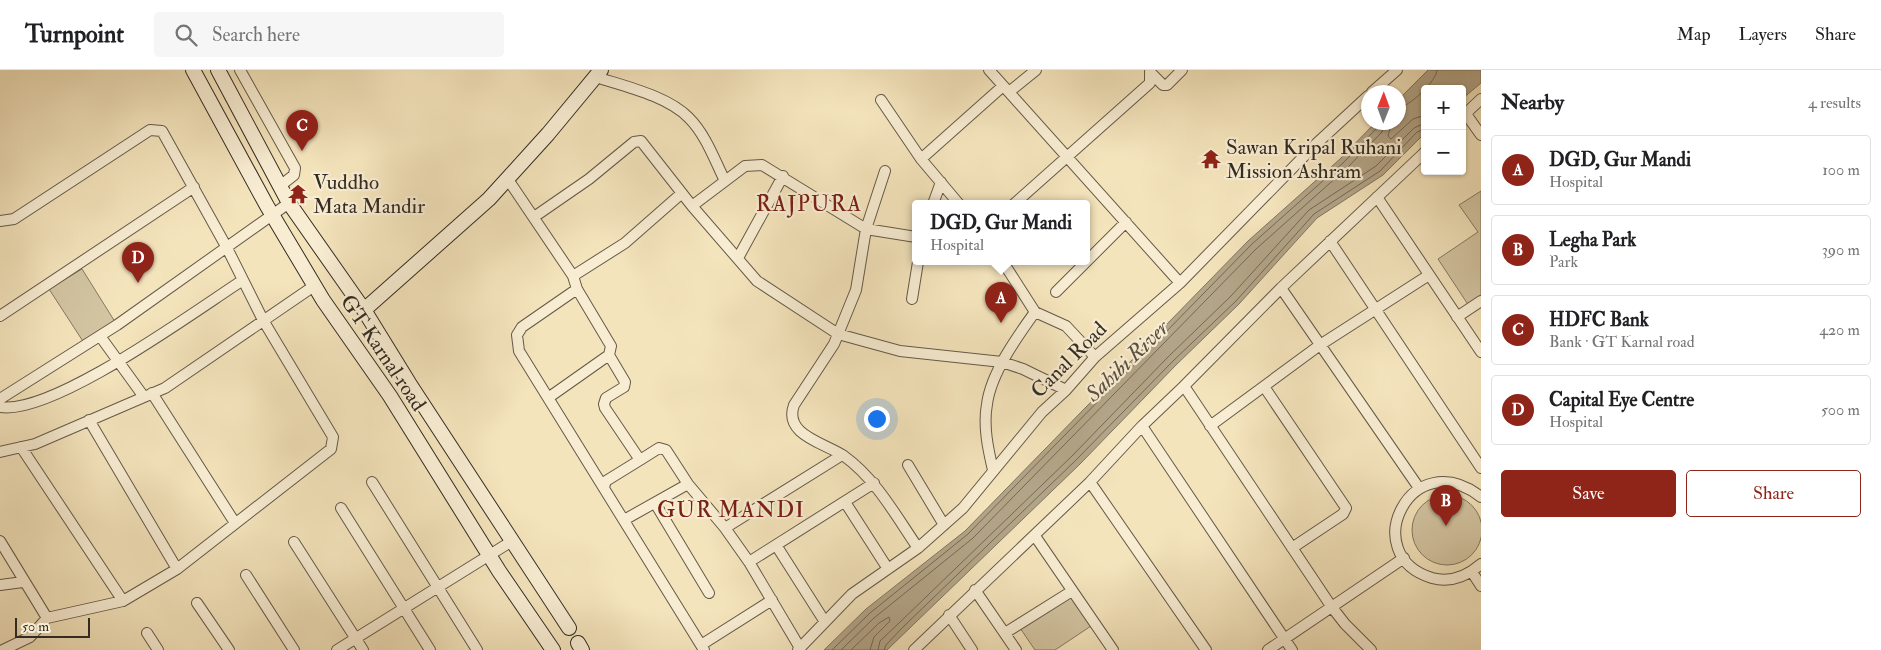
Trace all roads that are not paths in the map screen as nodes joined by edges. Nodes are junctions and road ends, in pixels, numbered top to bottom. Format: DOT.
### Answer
graph roads {
  1 [pos="193,70"];
  2 [pos="218,70"];
  3 [pos="240,70"];
  4 [pos="989,70"];
  5 [pos="1036,70"];
  6 [pos="1182,70"];
  7 [pos="1397,70"];
  8 [pos="1149,72"];
  9 [pos="598,73"];
  10 [pos="1380,85"];
  11 [pos="1006,89"];
  12 [pos="1481,99"];
  13 [pos="881,100"];
  14 [pos="1361,103"];
  15 [pos="1466,113"];
  16 [pos="1466,117"];
  17 [pos="1481,136"];
  18 [pos="1067,156"];
  19 [pos="1421,156"];
  20 [pos="921,158"];
  21 [pos="885,171"];
  22 [pos="784,176"];
  23 [pos="507,178"];
  24 [pos="725,182"];
  25 [pos="941,182"];
  26 [pos="280,186"];
  27 [pos="194,188"];
  28 [pos="682,193"];
  29 [pos="1377,197"];
  30 [pos="934,200"];
  31 [pos="956,200"];
  32 [pos="1018,200"];
  33 [pos="289,203"];
  34 [pos="692,206"];
  35 [pos="272,215"];
  36 [pos="534,217"];
  37 [pos="14,219"];
  38 [pos="0,221"];
  39 [pos="1126,222"];
  40 [pos="0,229"];
  41 [pos="866,229"];
  42 [pos="912,236"];
  43 [pos="1330,241"];
  44 [pos="227,248"];
  45 [pos="738,258"];
  46 [pos="1090,258"];
  47 [pos="918,265"];
  48 [pos="1005,265"];
  49 [pos="1083,265"];
  50 [pos="1429,275"];
  51 [pos="573,276"];
  52 [pos="243,280"];
  53 [pos="1180,282"];
  54 [pos="314,286"];
  55 [pos="1281,288"];
  56 [pos="577,289"];
  57 [pos="1056,292"];
  58 [pos="912,299"];
  59 [pos="1481,301"];
  60 [pos="1376,307"];
  61 [pos="364,310"];
  62 [pos="1036,312"];
  63 [pos="0,316"];
  64 [pos="1457,317"];
  65 [pos="263,320"];
  66 [pos="838,334"];
  67 [pos="100,336"];
  68 [pos="1320,344"];
  69 [pos="1481,352"];
  70 [pos="609,355"];
  71 [pos="1095,357"];
  72 [pos="118,361"];
  73 [pos="1002,362"];
  74 [pos="1184,386"];
  75 [pos="1265,388"];
  76 [pos="1066,390"];
  77 [pos="148,395"];
  78 [pos="548,398"];
  79 [pos="0,399"];
  80 [pos="0,407"];
  81 [pos="90,420"];
  82 [pos="1142,426"];
  83 [pos="1210,426"];
  84 [pos="21,448"];
  85 [pos="0,452"];
  86 [pos="842,455"];
  87 [pos="640,460"];
  88 [pos="908,465"];
  89 [pos="1481,468"];
  90 [pos="993,470"];
  91 [pos="372,482"];
  92 [pos="1090,482"];
  93 [pos="688,484"];
  94 [pos="874,484"];
  95 [pos="604,487"];
  96 [pos="1419,488"];
  97 [pos="1481,497"];
  98 [pos="845,502"];
  99 [pos="655,503"];
  100 [pos="341,508"];
  101 [pos="624,520"];
  102 [pos="235,523"];
  103 [pos="944,525"];
  104 [pos="725,528"];
  105 [pos="1035,536"];
  106 [pos="0,541"];
  107 [pos="512,541"];
  108 [pos="294,542"];
  109 [pos="776,545"];
  110 [pos="918,548"];
  111 [pos="1292,548"];
  112 [pos="489,555"];
  113 [pos="1404,558"];
  114 [pos="749,562"];
  115 [pos="1481,564"];
  116 [pos="177,568"];
  117 [pos="888,569"];
  118 [pos="1472,572"];
  119 [pos="246,575"];
  120 [pos="23,582"];
  121 [pos="0,585"];
  122 [pos="1481,586"];
  123 [pos="438,587"];
  124 [pos="975,590"];
  125 [pos="1072,591"];
  126 [pos="709,593"];
  127 [pos="772,600"];
  128 [pos="123,601"];
  129 [pos="197,603"];
  130 [pos="1331,606"];
  131 [pos="404,608"];
  132 [pos="949,615"];
  133 [pos="47,618"];
  134 [pos="825,622"];
  135 [pos="568,628"];
  136 [pos="147,633"];
  137 [pos="1005,633"];
  138 [pos="356,638"];
  139 [pos="1285,638"];
  140 [pos="703,648"];
  141 [pos="919,648"];
  142 [pos="799,649"];
  143 [pos="4,650"];
  144 [pos="158,650"];
  145 [pos="228,650"];
  146 [pos="294,650"];
  147 [pos="337,650"];
  148 [pos="363,650"];
  149 [pos="430,650"];
  150 [pos="477,650"];
  151 [pos="552,650"];
  152 [pos="972,650"];
  153 [pos="1016,650"];
  154 [pos="1113,650"];
  155 [pos="1206,650"];
  156 [pos="1268,650"];
  157 [pos="1292,650"];
  158 [pos="1371,650"];
  1 -- 35 [label="main road, GT Karnal road"];
  2 -- 26 [label="main road, GT Karnal road"];
  3 -- 26 [label="street"];
  4 -- 11 [label="street"];
  5 -- 11 [label="street"];
  6 -- 8 [label="street"];
  7 -- 10 [label="street"];
  8 -- 18 [label="street"];
  9 -- 23 [label="main road"];
  9 -- 24 [label="street"];
  11 -- 18 [label="street"];
  11 -- 20 [label="street"];
  12 -- 15 [label="street"];
  13 -- 20 [label="street"];
  14 -- 53 [label="street, Canal Road"];
  16 -- 17 [label="street"];
  18 -- 32 [label="street"];
  18 -- 39 [label="street"];
  19 -- 29 [label="street"];
  20 -- 25 [label="street"];
  21 -- 41 [label="street"];
  22 -- 24 [label="street"];
  22 -- 41 [label="street"];
  22 -- 45 [label="street"];
  23 -- 36 [label="street"];
  23 -- 61 [label="main road"];
  24 -- 34 [label="street"];
  25 -- 30 [label="street"];
  25 -- 31 [label="street"];
  26 -- 33 [label="main road, GT Karnal road"];
  27 -- 37 [label="street"];
  27 -- 44 [label="street"];
  27 -- 63 [label="street"];
  28 -- 34 [label="street"];
  28 -- 36 [label="street"];
  28 -- 51 [label="street"];
  29 -- 43 [label="street"];
  29 -- 50 [label="street"];
  33 -- 35 [label="street"];
  33 -- 61 [label="main road, GT Karnal road"];
  34 -- 45 [label="street"];
  35 -- 44 [label="street"];
  35 -- 54 [label="main road, GT Karnal road"];
  36 -- 51 [label="street"];
  37 -- 38 [label="street"];
  37 -- 40 [label="street"];
  39 -- 46 [label="street"];
  39 -- 53 [label="street"];
  41 -- 42 [label="street"];
  41 -- 66 [label="street"];
  43 -- 55 [label="street"];
  43 -- 60 [label="street"];
  44 -- 52 [label="street"];
  44 -- 67 [label="street"];
  45 -- 66 [label="street"];
  47 -- 58 [label="street"];
  48 -- 62 [label="street"];
  49 -- 57 [label="street"];
  50 -- 60 [label="street"];
  50 -- 64 [label="street"];
  51 -- 56 [label="street"];
  52 -- 65 [label="street"];
  52 -- 72 [label="street"];
  53 -- 71 [label="street, Canal Road"];
  54 -- 65 [label="street"];
  54 -- 112 [label="main road, GT Karnal road"];
  55 -- 68 [label="street"];
  55 -- 74 [label="street"];
  56 -- 70 [label="street"];
  56 -- 78 [label="street"];
  59 -- 64 [label="street"];
  60 -- 68 [label="street"];
  60 -- 89 [label="street"];
  61 -- 107 [label="main road, GT Karnal road"];
  62 -- 71 [label="street"];
  62 -- 73 [label="street"];
  64 -- 69 [label="street"];
  65 -- 77 [label="street"];
  65 -- 102 [label="street"];
  66 -- 73 [label="street"];
  66 -- 86 [label="street"];
  67 -- 72 [label="street"];
  67 -- 79 [label="street"];
  68 -- 75 [label="street"];
  68 -- 96 [label="street"];
  70 -- 78 [label="street"];
  70 -- 87 [label="street"];
  71 -- 76 [label="street, Canal Road"];
  72 -- 77 [label="street"];
  72 -- 80 [label="street"];
  73 -- 76 [label="street"];
  73 -- 90 [label="street"];
  74 -- 82 [label="street"];
  74 -- 83 [label="street"];
  75 -- 83 [label="street"];
  75 -- 111 [label="street"];
  76 -- 90 [label="street, Canal Road"];
  77 -- 81 [label="street"];
  77 -- 102 [label="street"];
  78 -- 95 [label="street"];
  81 -- 84 [label="street"];
  81 -- 116 [label="street"];
  82 -- 92 [label="street"];
  82 -- 139 [label="street"];
  83 -- 111 [label="street"];
  84 -- 85 [label="street"];
  84 -- 128 [label="street"];
  86 -- 94 [label="street"];
  86 -- 104 [label="street"];
  87 -- 93 [label="street"];
  87 -- 95 [label="street"];
  88 -- 103 [label="street"];
  90 -- 103 [label="street, Canal Road"];
  91 -- 123 [label="street"];
  92 -- 105 [label="street"];
  92 -- 155 [label="street"];
  93 -- 99 [label="street"];
  93 -- 104 [label="street"];
  94 -- 98 [label="street"];
  94 -- 110 [label="street"];
  95 -- 101 [label="street"];
  96 -- 97 [label="street"];
  96 -- 113 [label="street"];
  98 -- 109 [label="street"];
  98 -- 117 [label="street"];
  99 -- 101 [label="street"];
  99 -- 126 [label="street"];
  100 -- 131 [label="street"];
  101 -- 140 [label="street"];
  102 -- 116 [label="street"];
  103 -- 110 [label="street, Canal Road"];
  104 -- 114 [label="street"];
  105 -- 124 [label="street"];
  105 -- 125 [label="street"];
  106 -- 120 [label="street"];
  107 -- 112 [label="street"];
  107 -- 135 [label="main road, GT Karnal road"];
  108 -- 138 [label="street"];
  109 -- 114 [label="street"];
  109 -- 134 [label="street"];
  110 -- 117 [label="street, Canal Road"];
  111 -- 130 [label="street"];
  112 -- 123 [label="street"];
  112 -- 151 [label="main road, GT Karnal road"];
  113 -- 118 [label="street"];
  113 -- 130 [label="street"];
  114 -- 127 [label="street"];
  115 -- 118 [label="street"];
  116 -- 128 [label="street"];
  117 -- 134 [label="street, Canal Road"];
  118 -- 122 [label="street"];
  119 -- 146 [label="street"];
  120 -- 121 [label="street"];
  120 -- 133 [label="street"];
  123 -- 131 [label="street"];
  123 -- 150 [label="street"];
  124 -- 132 [label="street"];
  124 -- 137 [label="street"];
  125 -- 137 [label="street"];
  125 -- 154 [label="street"];
  127 -- 140 [label="street"];
  127 -- 142 [label="street"];
  128 -- 133 [label="street"];
  129 -- 145 [label="street"];
  130 -- 139 [label="street"];
  130 -- 158 [label="street"];
  131 -- 138 [label="street"];
  131 -- 149 [label="street"];
  132 -- 141 [label="street"];
  132 -- 152 [label="street"];
  133 -- 143 [label="street"];
  134 -- 142 [label="street, Canal Road"];
  136 -- 144 [label="street"];
  137 -- 153 [label="street"];
  138 -- 147 [label="street"];
  138 -- 148 [label="street"];
  139 -- 156 [label="street"];
  139 -- 157 [label="street"];
}
